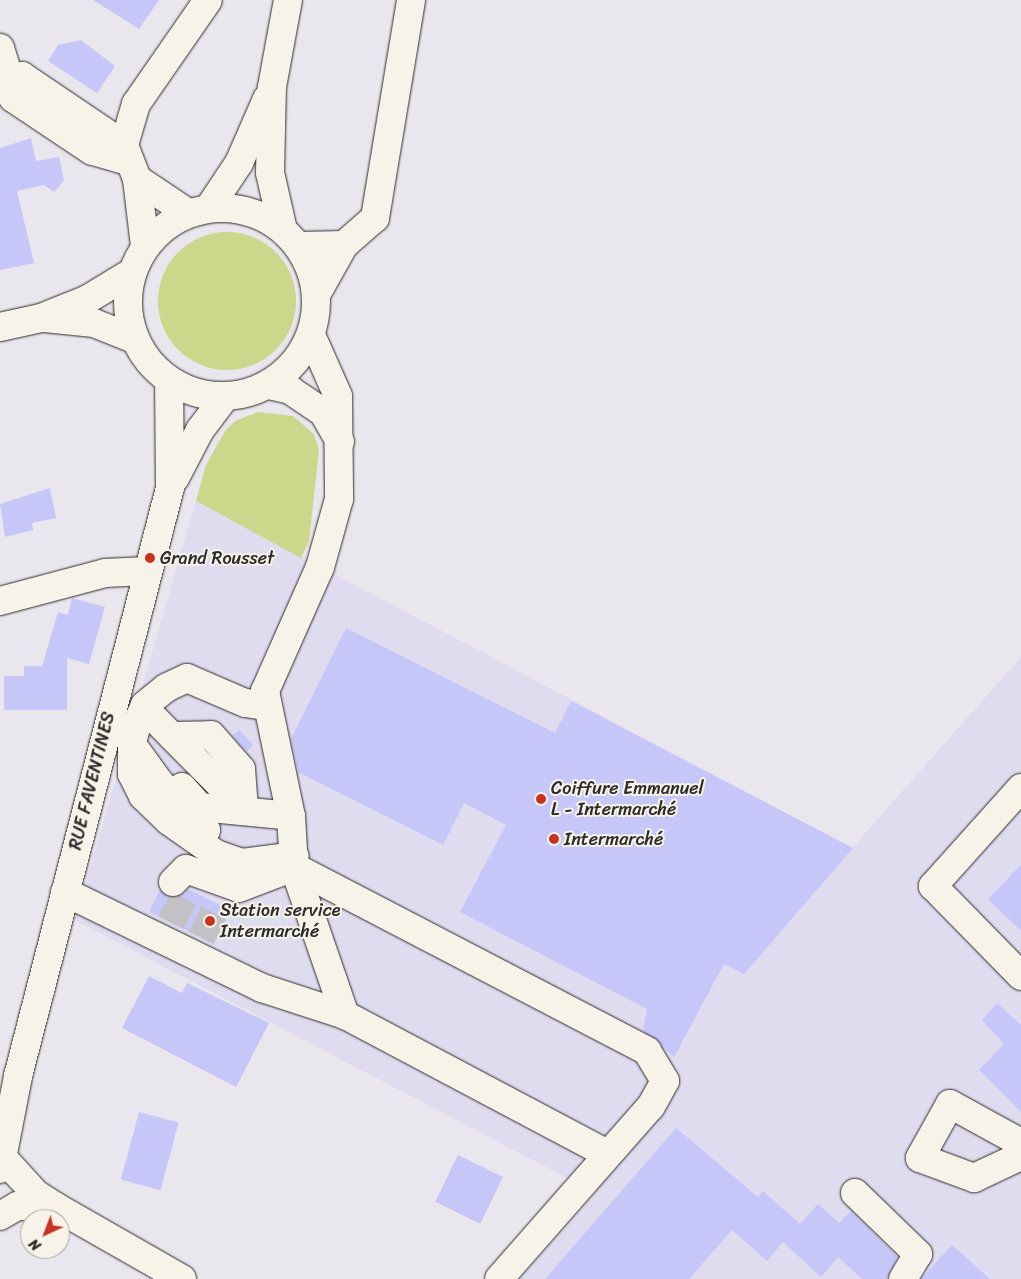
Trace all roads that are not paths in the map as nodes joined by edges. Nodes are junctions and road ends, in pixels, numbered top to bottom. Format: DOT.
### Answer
graph roads {
  1 [pos="208,0"];
  2 [pos="288,0"];
  3 [pos="411,0"];
  4 [pos="0,48"];
  5 [pos="272,87"];
  6 [pos="8,93"];
  7 [pos="130,162"];
  8 [pos="199,210"];
  9 [pos="290,238"];
  10 [pos="344,245"];
  11 [pos="145,246"];
  12 [pos="131,273"];
  13 [pos="316,294"];
  14 [pos="41,318"];
  15 [pos="0,327"];
  16 [pos="311,335"];
  17 [pos="134,339"];
  18 [pos="169,381"];
  19 [pos="269,384"];
  20 [pos="225,397"];
  21 [pos="341,442"];
  22 [pos="170,488"];
  23 [pos="147,571"];
  24 [pos="0,601"];
  25 [pos="265,706"];
  26 [pos="144,709"];
  27 [pos="133,739"];
  28 [pos="1021,788"];
  29 [pos="244,808"];
  30 [pos="294,845"];
  31 [pos="202,887"];
  32 [pos="65,892"];
  33 [pos="1021,976"];
  34 [pos="345,1016"];
  35 [pos="18,1076"];
  36 [pos="0,1126"];
  37 [pos="1021,1143"];
  38 [pos="608,1154"];
  39 [pos="1021,1156"];
  40 [pos="1,1163"];
  41 [pos="855,1193"];
  42 [pos="56,1207"];
  43 [pos="0,1216"];
  44 [pos="182,1279"];
  45 [pos="499,1279"];
  46 [pos="903,1279"];
  1 -- 7 [label="main road"];
  2 -- 5 [label="main road"];
  3 -- 10 [label="main road"];
  4 -- 6 [label="main road"];
  5 -- 8 [label="main road"];
  5 -- 9 [label="main road"];
  6 -- 7 [label="main road"];
  7 -- 8 [label="main road"];
  7 -- 11 [label="main road"];
  8 -- 9 [label="main road"];
  8 -- 11 [label="main road"];
  9 -- 10 [label="main road"];
  9 -- 13 [label="main road"];
  10 -- 13 [label="main road"];
  11 -- 12 [label="main road"];
  12 -- 14 [label="main road"];
  12 -- 17 [label="main road"];
  13 -- 16 [label="main road"];
  14 -- 15 [label="main road"];
  14 -- 17 [label="main road"];
  16 -- 19 [label="main road"];
  16 -- 21 [label="main road"];
  17 -- 18 [label="main road"];
  18 -- 20 [label="main road"];
  18 -- 22 [label="main road, RUE FAVENTINES"];
  19 -- 20 [label="main road"];
  19 -- 21 [label="main road"];
  20 -- 22 [label="main road, RUE FAVENTINES"];
  21 -- 25 [label="main road"];
  22 -- 23 [label="main road, RUE FAVENTINES"];
  23 -- 24 [label="main road"];
  23 -- 32 [label="main road, RUE FAVENTINES"];
  25 -- 26 [label="main road"];
  25 -- 30 [label="main road"];
  26 -- 27 [label="main road"];
  26 -- 29 [label="main road"];
  27 -- 29 [label="main road"];
  27 -- 30 [label="main road"];
  28 -- 33 [label="main road"];
  29 -- 30 [label="main road"];
  30 -- 31 [label="main road"];
  30 -- 34 [label="main road"];
  30 -- 38 [label="main road"];
  32 -- 34 [label="main road"];
  32 -- 35 [label="main road, RUE FAVENTINES"];
  34 -- 38 [label="main road"];
  35 -- 36 [label="main road, RUE FAVENTINES"];
  35 -- 40 [label="main road, RUE FAVENTINES"];
  37 -- 39 [label="main road"];
  38 -- 45 [label="main road"];
  40 -- 42 [label="main road"];
  41 -- 46 [label="main road"];
  42 -- 43 [label="main road"];
  42 -- 44 [label="main road"];
}
